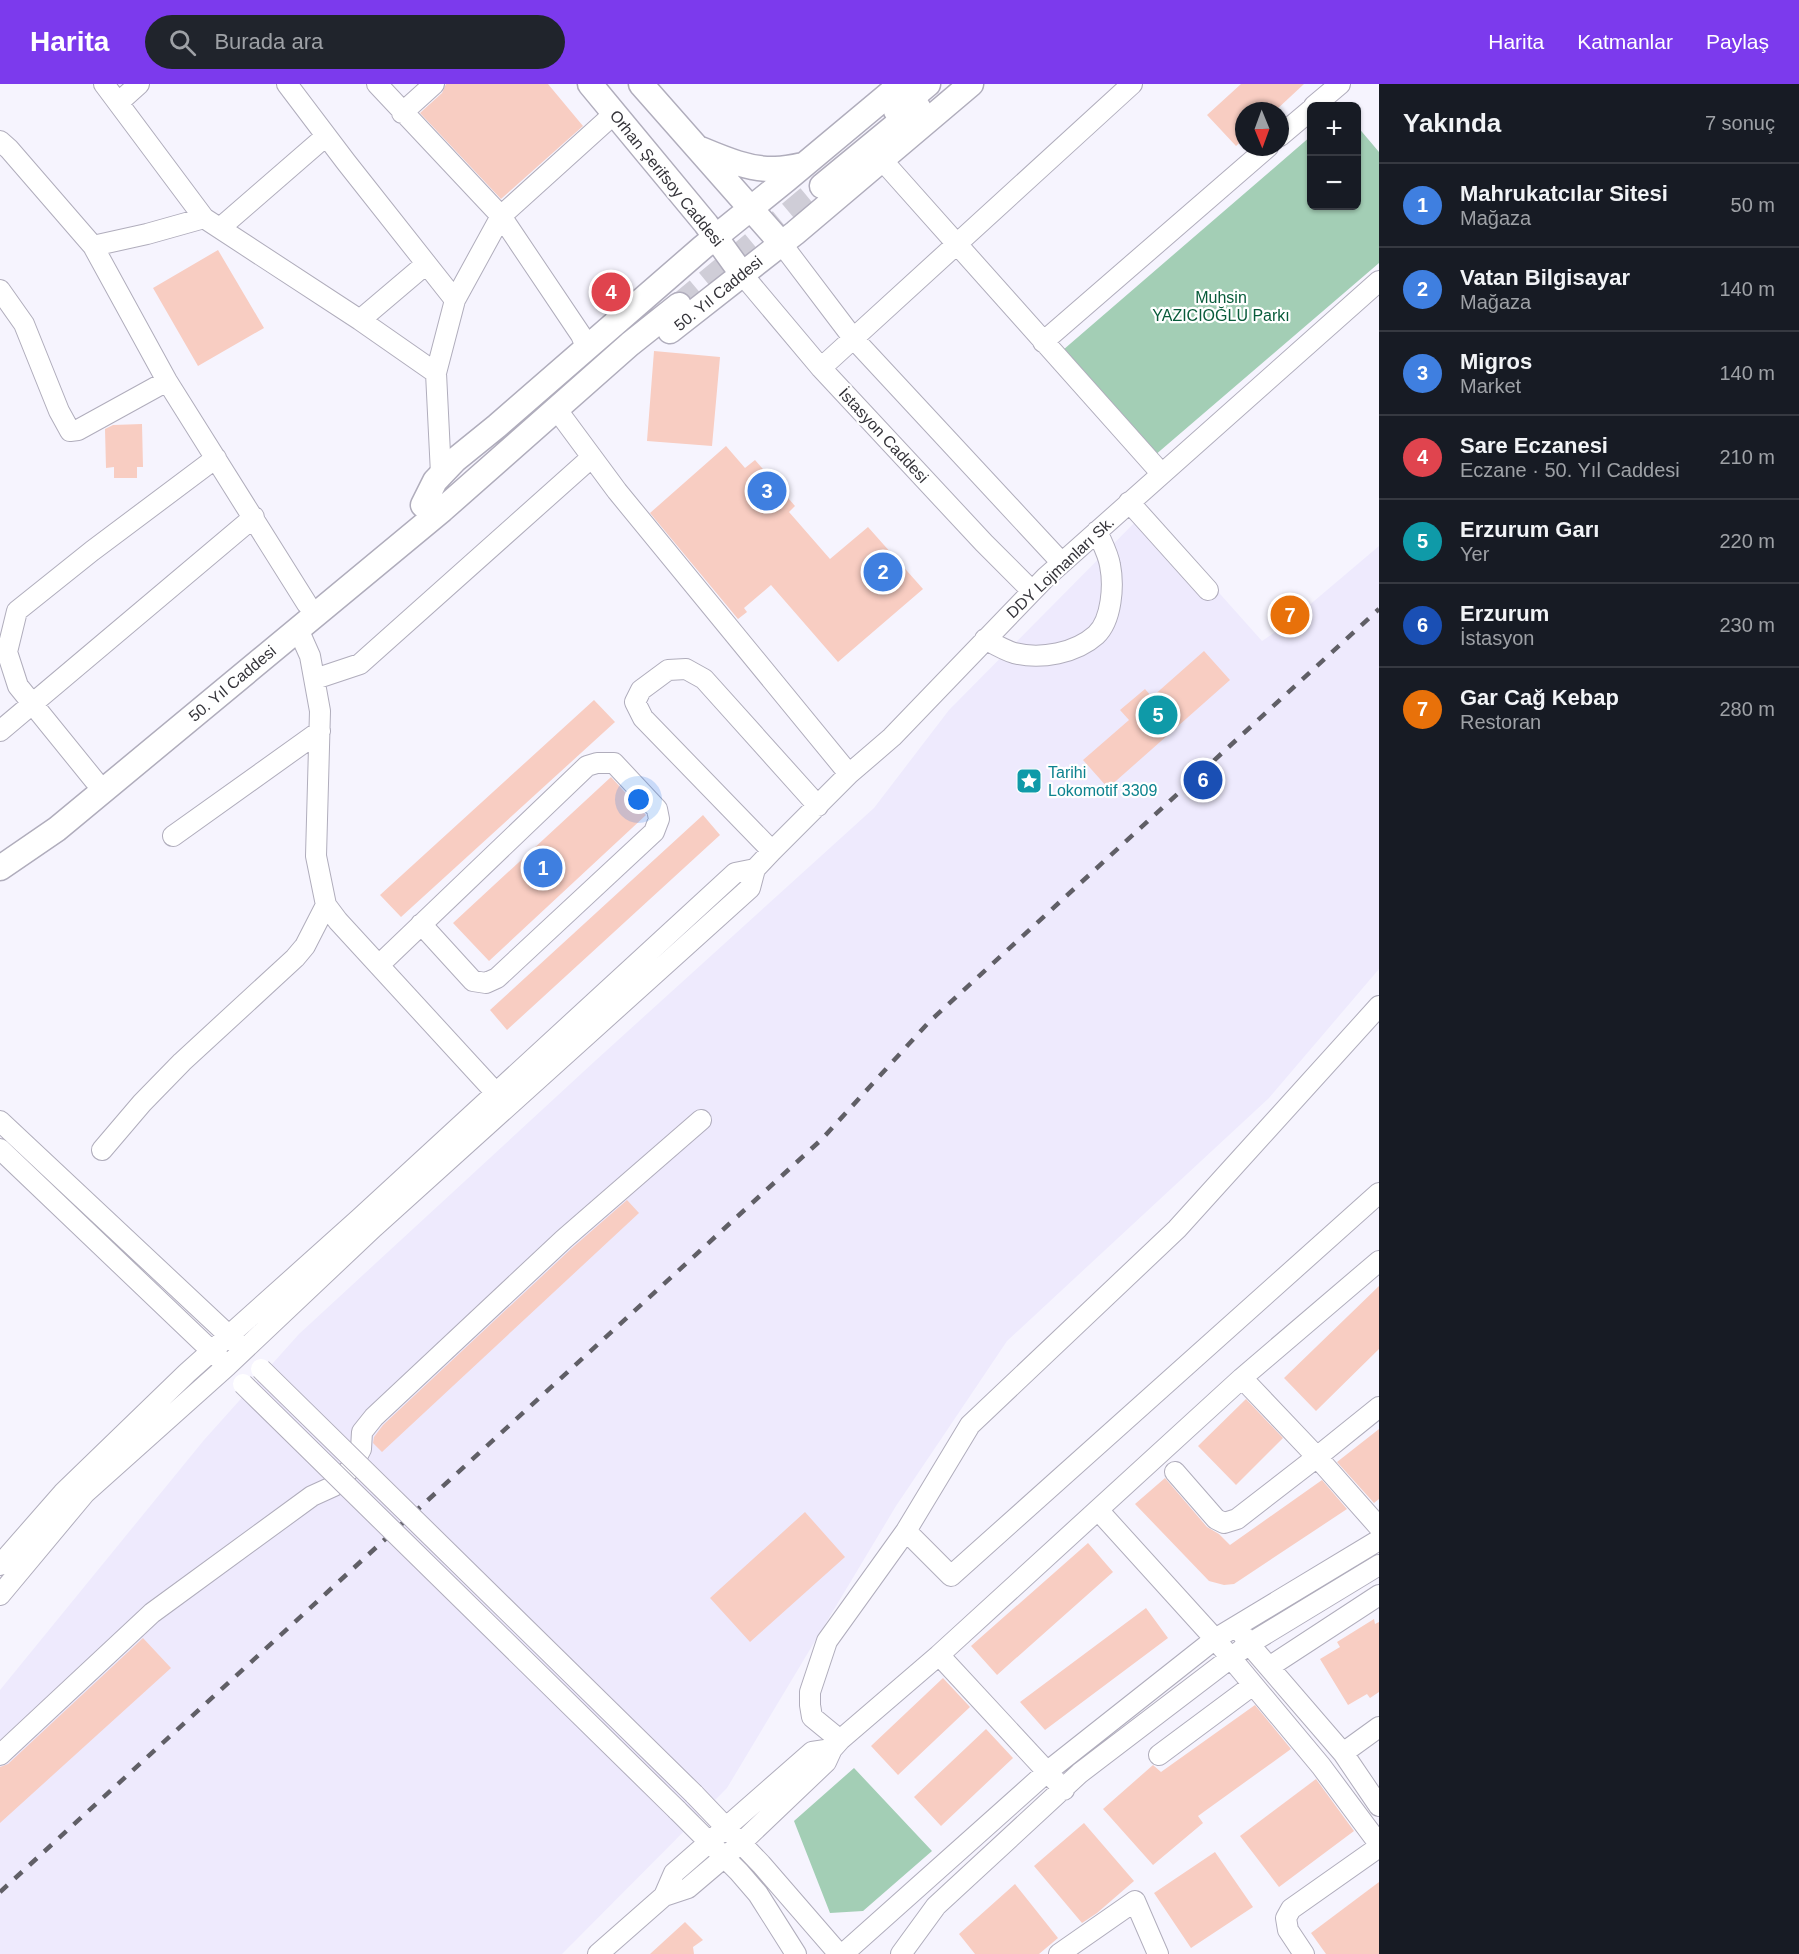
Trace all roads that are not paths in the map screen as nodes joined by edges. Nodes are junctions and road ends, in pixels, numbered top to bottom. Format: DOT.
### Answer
graph roads {
  1 [pos="104,84"];
  2 [pos="140,84"];
  3 [pos="287,84"];
  4 [pos="377,84"];
  5 [pos="434,84"];
  6 [pos="590,84"];
  7 [pos="901,84"];
  8 [pos="928,84"];
  9 [pos="946,84"];
  10 [pos="971,84"];
  11 [pos="1132,84"];
  12 [pos="1340,84"];
  13 [pos="644,85"];
  14 [pos="119,102"];
  15 [pos="1320,102"];
  16 [pos="402,113"];
  17 [pos="615,113"];
  18 [pos="1307,113"];
  19 [pos="1289,128"];
  20 [pos="326,136"];
  21 [pos="695,147"];
  22 [pos="3,149"];
  23 [pos="1258,156"];
  24 [pos="882,160"];
  25 [pos="813,176"];
  26 [pos="750,209"];
  27 [pos="501,216"];
  28 [pos="212,223"];
  29 [pos="715,237"];
  30 [pos="781,243"];
  31 [pos="955,244"];
  32 [pos="93,246"];
  33 [pos="426,264"];
  34 [pos="742,274"];
  35 [pos="1379,281"];
  36 [pos="0,290"];
  37 [pos="455,300"];
  38 [pos="360,320"];
  39 [pos="853,338"];
  40 [pos="1043,342"];
  41 [pos="587,349"];
  42 [pos="821,368"];
  43 [pos="436,373"];
  44 [pos="167,381"];
  45 [pos="563,418"];
  46 [pos="592,457"];
  47 [pos="216,458"];
  48 [pos="441,474"];
  49 [pos="1161,474"];
  50 [pos="460,494"];
  51 [pos="1129,502"];
  52 [pos="423,505"];
  53 [pos="254,517"];
  54 [pos="1097,531"];
  55 [pos="1061,562"];
  56 [pos="1208,590"];
  57 [pos="1032,591"];
  58 [pos="308,604"];
  59 [pos="298,629"];
  60 [pos="985,639"];
  61 [pos="315,679"];
  62 [pos="32,703"];
  63 [pos="0,731"];
  64 [pos="320,731"];
  65 [pos="849,774"];
  66 [pos="95,781"];
  67 [pos="818,806"];
  68 [pos="173,836"];
  69 [pos="772,851"];
  70 [pos="0,855"];
  71 [pos="0,868"];
  72 [pos="755,868"];
  73 [pos="326,905"];
  74 [pos="421,924"];
  75 [pos="379,965"];
  76 [pos="1379,1006"];
  77 [pos="496,1093"];
  78 [pos="701,1120"];
  79 [pos="0,1121"];
  80 [pos="0,1149"];
  81 [pos="102,1150"];
  82 [pos="1379,1193"];
  83 [pos="1379,1261"];
  84 [pos="229,1336"];
  85 [pos="244,1350"];
  86 [pos="212,1351"];
  87 [pos="227,1366"];
  88 [pos="1242,1378"];
  89 [pos="1379,1407"];
  90 [pos="1317,1457"];
  91 [pos="1175,1472"];
  92 [pos="1098,1510"];
  93 [pos="1379,1527"];
  94 [pos="906,1531"];
  95 [pos="1379,1540"];
  96 [pos="0,1565"];
  97 [pos="1379,1565"];
  98 [pos="0,1594"];
  99 [pos="1379,1595"];
  100 [pos="1238,1625"];
  101 [pos="1215,1639"];
  102 [pos="1249,1644"];
  103 [pos="939,1655"];
  104 [pos="1231,1658"];
  105 [pos="1269,1667"];
  106 [pos="1253,1685"];
  107 [pos="1379,1727"];
  108 [pos="836,1744"];
  109 [pos="1343,1753"];
  110 [pos="0,1755"];
  111 [pos="1159,1755"];
  112 [pos="1048,1771"];
  113 [pos="1064,1790"];
  114 [pos="1379,1806"];
  115 [pos="726,1828"];
  116 [pos="710,1842"];
  117 [pos="741,1843"];
  118 [pos="1379,1846"];
  119 [pos="725,1857"];
  120 [pos="664,1896"];
  121 [pos="598,1954"];
  122 [pos="796,1954"];
  123 [pos="841,1954"];
  124 [pos="901,1954"];
  125 [pos="1059,1954"];
  126 [pos="1158,1954"];
  127 [pos="1304,1954"];
  1 -- 14 [label="street"];
  2 -- 14 [label="street"];
  3 -- 20 [label="street"];
  4 -- 16 [label="street"];
  5 -- 16 [label="street"];
  6 -- 17 [label="main road, Orhan Şerifsoy Caddesi"];
  7 -- 25 [label="main road, 50. Yıl Caddesi"];
  8 -- 25 [label="main road, 50. Yıl Caddesi"];
  9 -- 25 [label="main road, 50. Yıl Caddesi"];
  10 -- 24 [label="main road, 50. Yıl Caddesi"];
  11 -- 31 [label="street"];
  12 -- 15 [label="street"];
  13 -- 21 [label="main road"];
  14 -- 28 [label="street"];
  16 -- 27 [label="street"];
  17 -- 27 [label="street"];
  17 -- 29 [label="main road, Orhan Şerifsoy Caddesi"];
  18 -- 19 [label="street"];
  20 -- 28 [label="street"];
  20 -- 33 [label="street"];
  21 -- 25 [label="main road"];
  21 -- 26 [label="main road"];
  22 -- 32 [label="street"];
  23 -- 40 [label="street"];
  24 -- 30 [label="main road, 50. Yıl Caddesi"];
  24 -- 31 [label="street"];
  25 -- 26 [label="main road, 50. Yıl Caddesi"];
  26 -- 29 [label="main road, 50. Yıl Caddesi"];
  26 -- 30 [label="main road"];
  27 -- 37 [label="street"];
  27 -- 41 [label="street"];
  28 -- 32 [label="street"];
  28 -- 38 [label="street"];
  29 -- 34 [label="main road, Orhan Şerifsoy Caddesi"];
  29 -- 41 [label="main road, 50. Yıl Caddesi"];
  30 -- 34 [label="main road, 50. Yıl Caddesi"];
  30 -- 39 [label="street"];
  31 -- 39 [label="street"];
  31 -- 40 [label="street"];
  32 -- 44 [label="street"];
  33 -- 37 [label="street"];
  33 -- 38 [label="street"];
  34 -- 42 [label="street, İstasyon Caddesi"];
  34 -- 45 [label="main road, 50. Yıl Caddesi"];
  35 -- 49 [label="street, DDY Lojmanları Sk."];
  36 -- 44 [label="street"];
  37 -- 43 [label="street"];
  38 -- 43 [label="street"];
  39 -- 42 [label="street"];
  39 -- 55 [label="street"];
  40 -- 49 [label="street"];
  41 -- 48 [label="main road, 50. Yıl Caddesi"];
  42 -- 57 [label="street, İstasyon Caddesi"];
  43 -- 48 [label="street"];
  44 -- 47 [label="street"];
  45 -- 46 [label="street"];
  45 -- 50 [label="main road, 50. Yıl Caddesi"];
  46 -- 61 [label="street"];
  46 -- 65 [label="street"];
  47 -- 53 [label="street"];
  47 -- 62 [label="street"];
  48 -- 52 [label="main road, 50. Yıl Caddesi"];
  49 -- 51 [label="street, DDY Lojmanları Sk."];
  50 -- 52 [label="main road, 50. Yıl Caddesi"];
  50 -- 59 [label="main road, 50. Yıl Caddesi"];
  51 -- 54 [label="street, DDY Lojmanları Sk."];
  51 -- 56 [label="street"];
  52 -- 58 [label="main road, 50. Yıl Caddesi"];
  53 -- 58 [label="street"];
  53 -- 62 [label="street"];
  54 -- 55 [label="street, DDY Lojmanları Sk."];
  54 -- 60 [label="street"];
  55 -- 57 [label="street, DDY Lojmanları Sk."];
  57 -- 60 [label="street, DDY Lojmanları Sk."];
  58 -- 66 [label="main road, 50. Yıl Caddesi"];
  59 -- 61 [label="street"];
  59 -- 71 [label="main road, 50. Yıl Caddesi"];
  60 -- 65 [label="street, DDY Lojmanları Sk."];
  61 -- 64 [label="street"];
  62 -- 63 [label="street"];
  62 -- 66 [label="street"];
  64 -- 68 [label="street"];
  64 -- 73 [label="street"];
  65 -- 67 [label="street, DDY Lojmanları Sk."];
  66 -- 70 [label="main road, 50. Yıl Caddesi"];
  67 -- 69 [label="street, DDY Lojmanları Sk."];
  67 -- 69 [label="street"];
  69 -- 72 [label="street, DDY Lojmanları Sk."];
  72 -- 77 [label="street"];
  72 -- 85 [label="street"];
  73 -- 75 [label="street"];
  73 -- 81 [label="street"];
  74 -- 74 [label="street"];
  74 -- 75 [label="street"];
  75 -- 77 [label="street"];
  76 -- 94 [label="street"];
  77 -- 84 [label="street"];
  78 -- 110 [label="street"];
  79 -- 84 [label="street"];
  80 -- 86 [label="street"];
  82 -- 94 [label="street"];
  83 -- 88 [label="street"];
  84 -- 85 [label="street"];
  84 -- 86 [label="street"];
  85 -- 87 [label="street"];
  85 -- 115 [label="street, bridge"];
  86 -- 87 [label="street"];
  86 -- 96 [label="street"];
  87 -- 98 [label="street"];
  87 -- 116 [label="street, bridge"];
  88 -- 90 [label="street"];
  88 -- 92 [label="street"];
  89 -- 90 [label="street"];
  90 -- 91 [label="street"];
  90 -- 93 [label="street"];
  92 -- 101 [label="street"];
  92 -- 103 [label="street"];
  94 -- 108 [label="street"];
  95 -- 100 [label="street"];
  97 -- 102 [label="street"];
  99 -- 105 [label="street"];
  100 -- 101 [label="street"];
  100 -- 102 [label="street"];
  101 -- 104 [label="street"];
  101 -- 112 [label="street"];
  102 -- 104 [label="street"];
  102 -- 105 [label="street"];
  103 -- 108 [label="street"];
  103 -- 112 [label="street"];
  104 -- 106 [label="street"];
  104 -- 113 [label="street"];
  105 -- 109 [label="street"];
  106 -- 111 [label="street"];
  106 -- 118 [label="street"];
  107 -- 109 [label="street"];
  108 -- 115 [label="street"];
  108 -- 117 [label="street"];
  109 -- 114 [label="street"];
  112 -- 113 [label="street"];
  112 -- 123 [label="street"];
  113 -- 124 [label="street"];
  115 -- 116 [label="street"];
  115 -- 117 [label="street"];
  116 -- 119 [label="street"];
  116 -- 120 [label="street"];
  117 -- 119 [label="street"];
  117 -- 123 [label="street"];
  118 -- 127 [label="street"];
  119 -- 120 [label="street"];
  119 -- 122 [label="street"];
  120 -- 121 [label="street"];
  125 -- 126 [label="street"];
}
